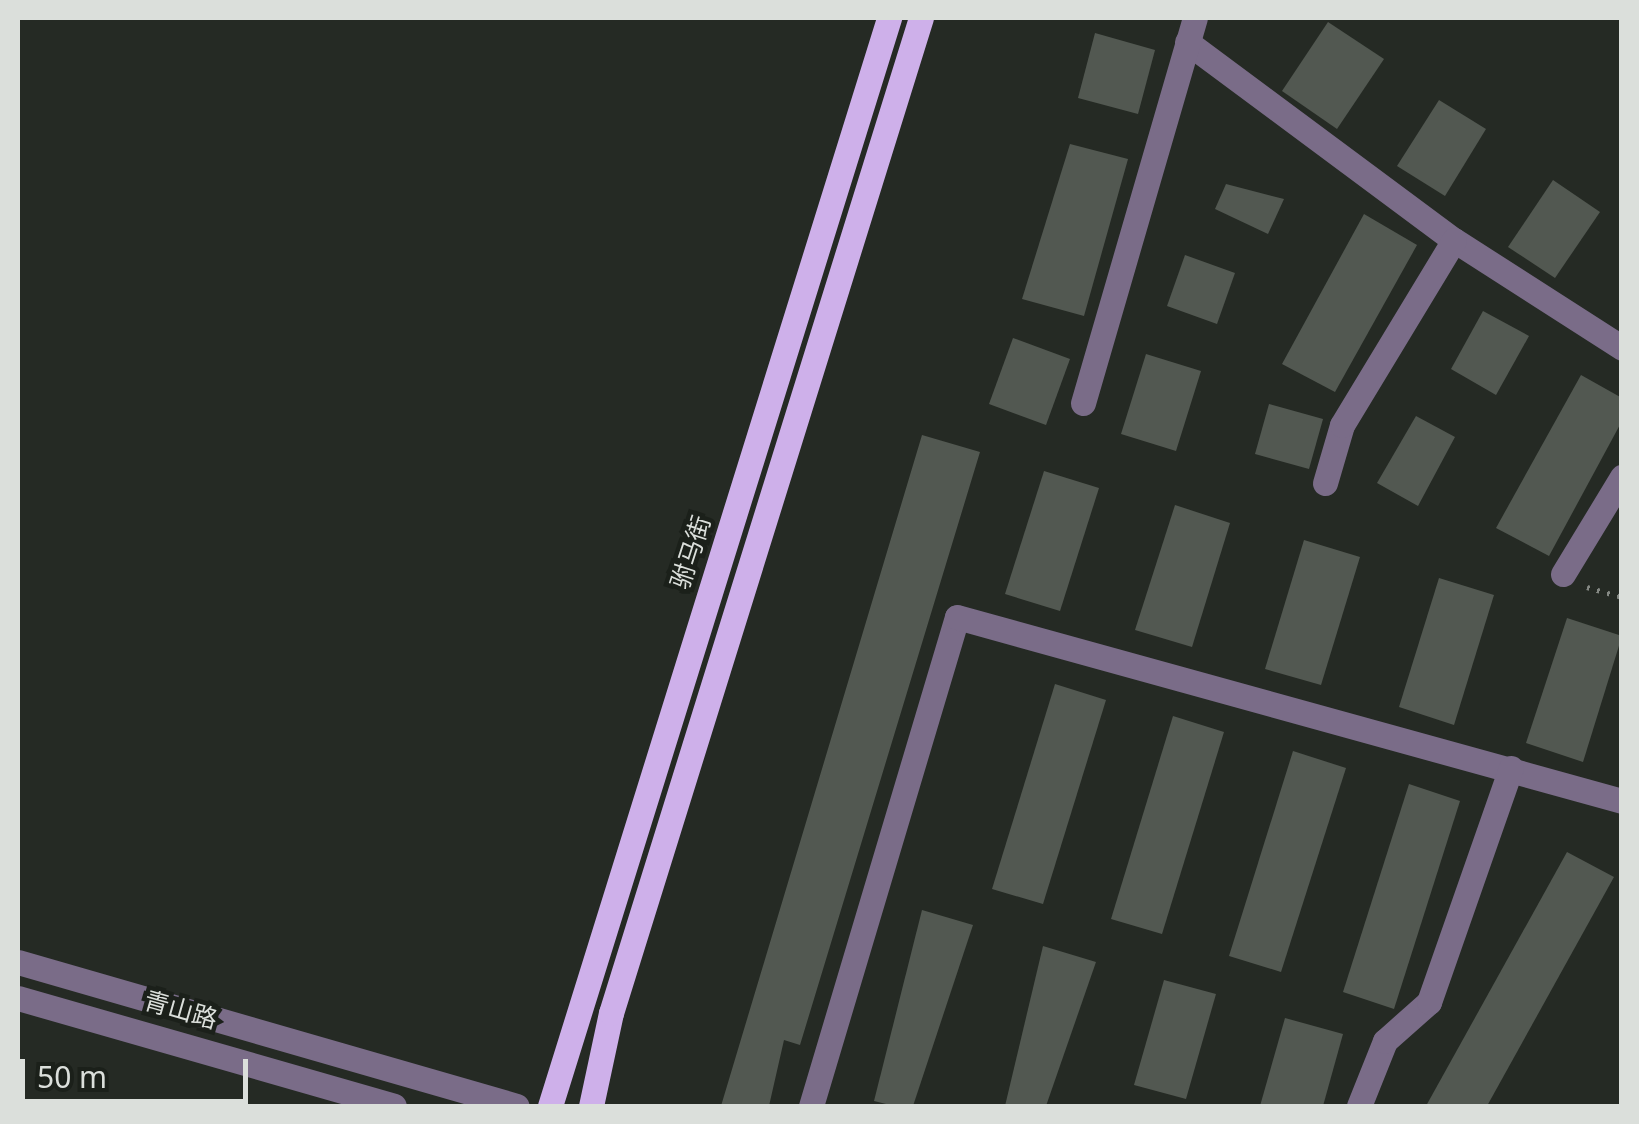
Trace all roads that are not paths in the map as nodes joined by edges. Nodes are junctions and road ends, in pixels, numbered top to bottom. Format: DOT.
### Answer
graph roads {
  1 [pos="889,18"];
  2 [pos="921,18"];
  3 [pos="1191,30"];
  4 [pos="1454,240"];
  5 [pos="1622,348"];
  6 [pos="1083,403"];
  7 [pos="1622,478"];
  8 [pos="1326,483"];
  9 [pos="1563,574"];
  10 [pos="1511,768"];
  11 [pos="1622,800"];
  12 [pos="18,962"];
  13 [pos="18,998"];
  14 [pos="394,1106"];
  15 [pos="517,1106"];
  16 [pos="550,1106"];
  17 [pos="590,1106"];
  18 [pos="810,1106"];
  19 [pos="1358,1106"];
  1 -- 16 [label="main road, 驸马街"];
  2 -- 17 [label="main road"];
  3 -- 4 [label="street"];
  3 -- 6 [label="street"];
  4 -- 5 [label="street"];
  4 -- 8 [label="street"];
  7 -- 9 [label="street"];
  10 -- 11 [label="street"];
  10 -- 18 [label="street"];
  10 -- 19 [label="street"];
  12 -- 15 [label="street, 青山路"];
  13 -- 14 [label="street, 青山路"];
}
